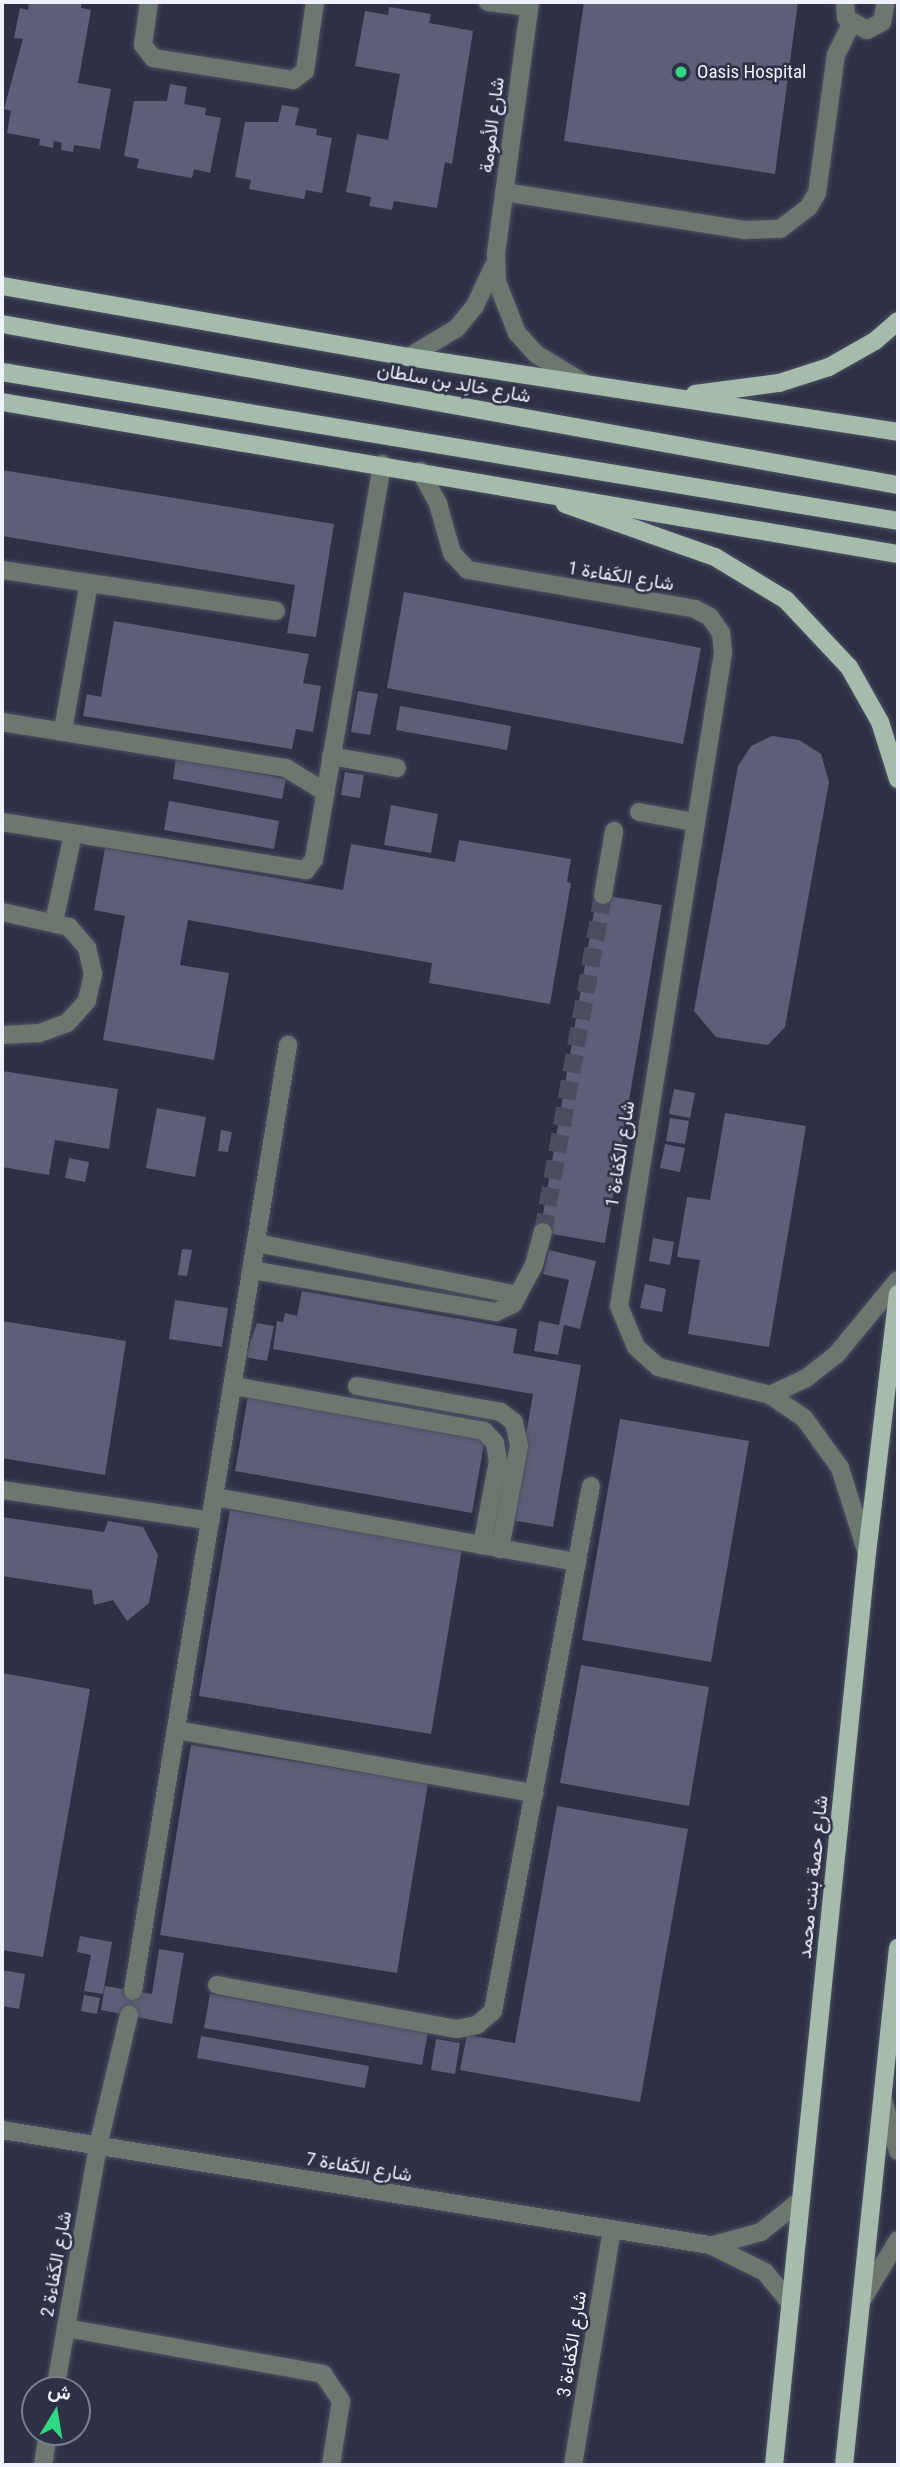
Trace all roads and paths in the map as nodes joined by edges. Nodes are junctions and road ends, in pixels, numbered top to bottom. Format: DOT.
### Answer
graph roads {
  1 [pos="149,2"];
  2 [pos="315,2"];
  3 [pos="488,2"];
  4 [pos="845,2"];
  5 [pos="886,2"];
  6 [pos="529,4"];
  7 [pos="851,24"];
  8 [pos="890,24"];
  9 [pos="504,192"];
  10 [pos="496,254"];
  11 [pos="2,286"];
  12 [pos="898,321"];
  13 [pos="2,324"];
  14 [pos="409,357"];
  15 [pos="2,372"];
  16 [pos="585,384"];
  17 [pos="662,396"];
  18 [pos="2,402"];
  19 [pos="898,432"];
  20 [pos="382,464"];
  21 [pos="420,471"];
  22 [pos="898,485"];
  23 [pos="543,492"];
  24 [pos="898,521"];
  25 [pos="898,554"];
  26 [pos="2,570"];
  27 [pos="89,583"];
  28 [pos="276,611"];
  29 [pos="2,722"];
  30 [pos="63,730"];
  31 [pos="331,756"];
  32 [pos="397,768"];
  33 [pos="898,779"];
  34 [pos="324,792"];
  35 [pos="639,812"];
  36 [pos="2,822"];
  37 [pos="693,822"];
  38 [pos="614,831"];
  39 [pos="73,834"];
  40 [pos="603,895"];
  41 [pos="2,912"];
  42 [pos="54,922"];
  43 [pos="2,1035"];
  44 [pos="288,1045"];
  45 [pos="543,1232"];
  46 [pos="257,1242"];
  47 [pos="252,1270"];
  48 [pos="898,1280"];
  49 [pos="898,1294"];
  50 [pos="518,1295"];
  51 [pos="234,1386"];
  52 [pos="358,1386"];
  53 [pos="770,1395"];
  54 [pos="590,1486"];
  55 [pos="2,1490"];
  56 [pos="215,1497"];
  57 [pos="211,1521"];
  58 [pos="482,1546"];
  59 [pos="500,1549"];
  60 [pos="867,1553"];
  61 [pos="577,1562"];
  62 [pos="176,1730"];
  63 [pos="535,1793"];
  64 [pos="898,1948"];
  65 [pos="217,1985"];
  66 [pos="133,1991"];
  67 [pos="129,2015"];
  68 [pos="883,2099"];
  69 [pos="2,2130"];
  70 [pos="98,2146"];
  71 [pos="898,2151"];
  72 [pos="801,2200"];
  73 [pos="612,2229"];
  74 [pos="898,2240"];
  75 [pos="710,2245"];
  76 [pos="860,2303"];
  77 [pos="791,2304"];
  78 [pos="66,2328"];
  79 [pos="57,2376"];
  80 [pos="46,2446"];
  81 [pos="43,2465"];
  82 [pos="331,2465"];
  83 [pos="573,2465"];
  84 [pos="774,2465"];
  85 [pos="844,2465"];
  1 -- 2 [label="street"];
  3 -- 6 [label="street"];
  4 -- 7 [label="street"];
  5 -- 8 [label="street"];
  6 -- 9 [label="street, شارع الأمومة"];
  7 -- 8 [label="street"];
  7 -- 9 [label="street"];
  9 -- 10 [label="street, شارع الأمومة"];
  10 -- 14 [label="street, شارع الأمومة"];
  10 -- 16 [label="street, شارع الأمومة"];
  11 -- 14 [label="main road"];
  12 -- 17 [label="main road"];
  13 -- 22 [label="main road, شارع خالِد بن سلطان"];
  14 -- 16 [label="main road"];
  15 -- 24 [label="main road"];
  16 -- 17 [label="main road"];
  17 -- 19 [label="main road"];
  18 -- 20 [label="main road"];
  20 -- 21 [label="main road"];
  20 -- 31 [label="street"];
  21 -- 23 [label="main road"];
  21 -- 37 [label="street, شارع الكَفاءة 1"];
  23 -- 25 [label="main road"];
  23 -- 33 [label="main road"];
  26 -- 27 [label="street"];
  27 -- 28 [label="street"];
  27 -- 30 [label="street"];
  29 -- 30 [label="street"];
  30 -- 34 [label="street"];
  31 -- 32 [label="street"];
  31 -- 34 [label="street"];
  34 -- 39 [label="street"];
  35 -- 37 [label="street"];
  36 -- 39 [label="street"];
  37 -- 53 [label="street, شارع الكَفاءة 1"];
  38 -- 40 [label="street"];
  39 -- 42 [label="street"];
  41 -- 42 [label="street"];
  42 -- 43 [label="street"];
  44 -- 46 [label="street"];
  45 -- 50 [label="street"];
  46 -- 47 [label="street"];
  46 -- 50 [label="street"];
  47 -- 50 [label="street"];
  47 -- 51 [label="street"];
  48 -- 53 [label="street"];
  49 -- 60 [label="main road, شارع حصة بنت محمد"];
  51 -- 56 [label="street"];
  51 -- 58 [label="street"];
  52 -- 59 [label="street"];
  53 -- 60 [label="street, شارع الكَفاءة 1"];
  54 -- 61 [label="street"];
  55 -- 57 [label="street"];
  56 -- 57 [label="street"];
  56 -- 58 [label="street"];
  57 -- 62 [label="street"];
  58 -- 59 [label="street"];
  59 -- 61 [label="street"];
  60 -- 72 [label="main road, شارع حصة بنت محمد"];
  61 -- 63 [label="street"];
  62 -- 63 [label="street"];
  62 -- 66 [label="street"];
  63 -- 65 [label="street"];
  64 -- 68 [label="main road"];
  67 -- 70 [label="street, شارع الكَفاءة 2"];
  68 -- 71 [label="street"];
  68 -- 76 [label="main road"];
  69 -- 70 [label="street, شارع الكَفاءة 7"];
  70 -- 73 [label="street, شارع الكَفاءة 7"];
  70 -- 78 [label="street, شارع الكَفاءة 2"];
  72 -- 75 [label="street, شارع الكَفاءة 7"];
  72 -- 77 [label="main road, شارع حصة بنت محمد"];
  73 -- 75 [label="street, شارع الكَفاءة 7"];
  73 -- 83 [label="street, شارع الكَفاءة 3"];
  74 -- 76 [label="street"];
  75 -- 77 [label="street, شارع الكَفاءة 7"];
  76 -- 85 [label="main road"];
  77 -- 84 [label="main road, شارع حصة بنت محمد"];
  78 -- 79 [label="street, شارع الكَفاءة 2"];
  78 -- 82 [label="street"];
  80 -- 81 [label="street"];
}
